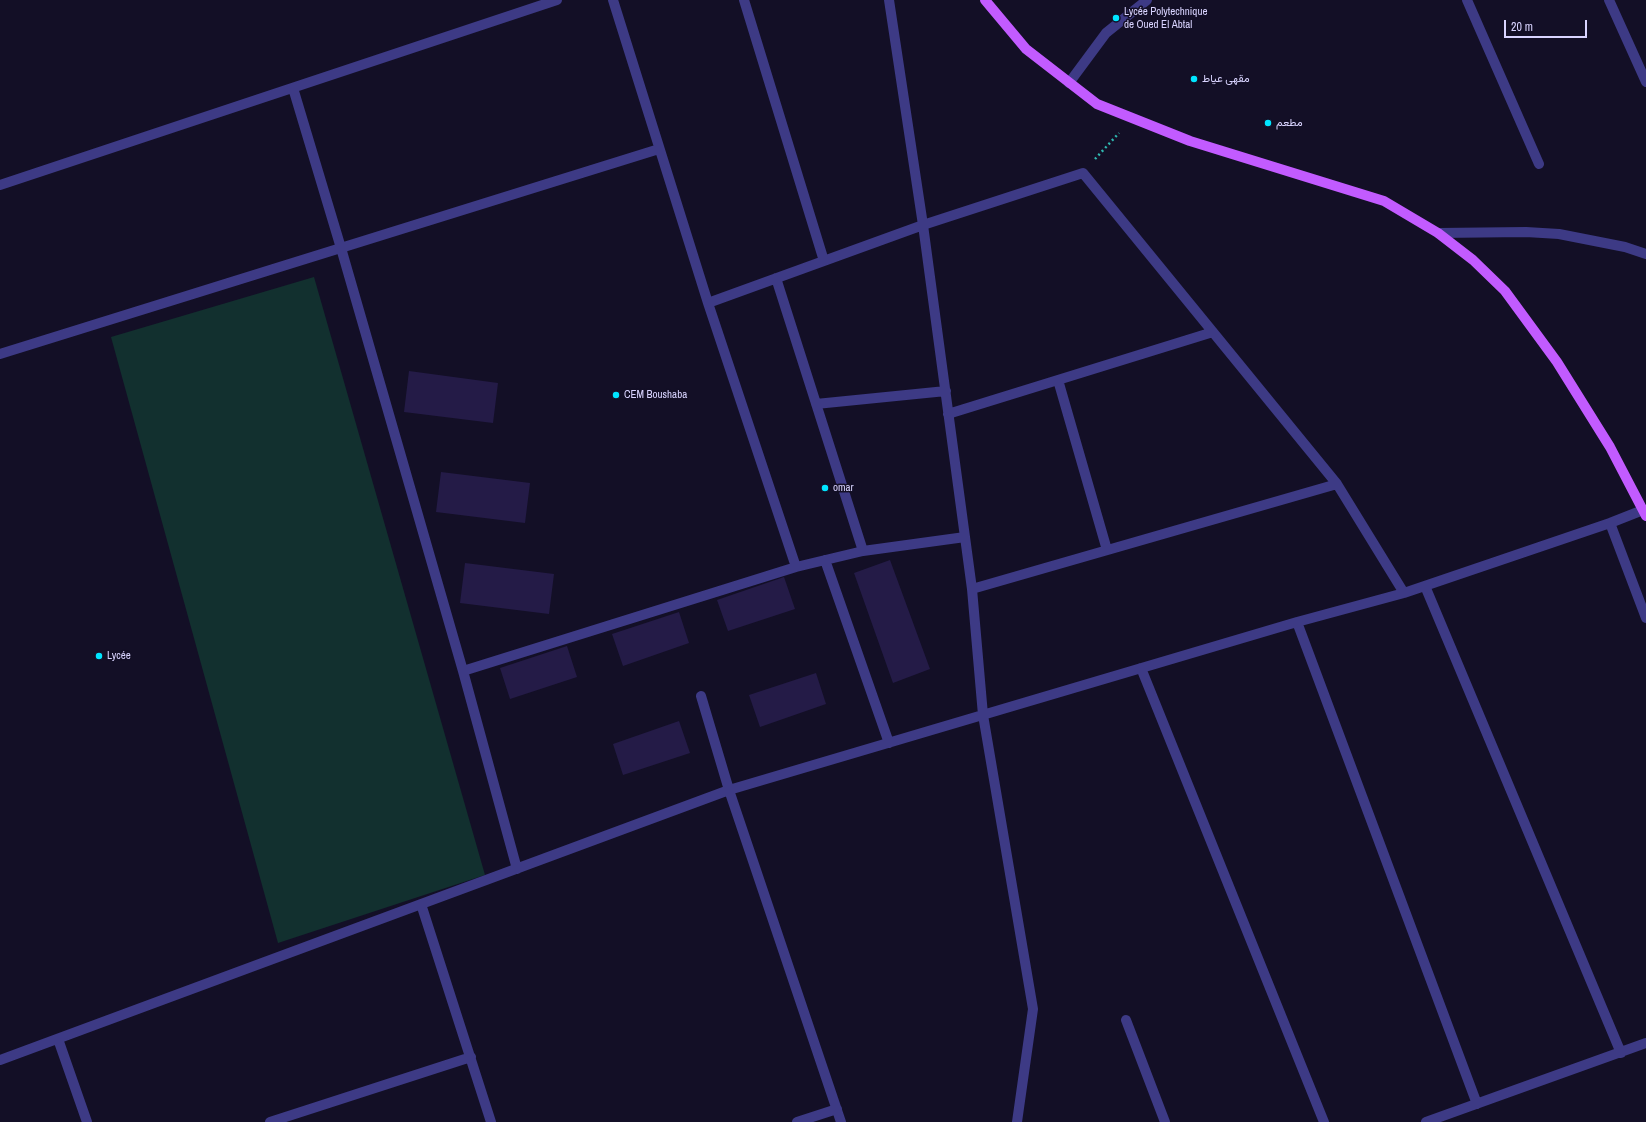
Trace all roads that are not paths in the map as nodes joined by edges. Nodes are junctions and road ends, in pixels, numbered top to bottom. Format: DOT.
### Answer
graph roads {
  1 [pos="557,0"];
  2 [pos="612,0"];
  3 [pos="744,0"];
  4 [pos="889,0"];
  5 [pos="985,0"];
  6 [pos="1147,0"];
  7 [pos="1467,0"];
  8 [pos="1609,0"];
  9 [pos="1646,82"];
  10 [pos="1069,83"];
  11 [pos="293,88"];
  12 [pos="659,149"];
  13 [pos="1539,164"];
  14 [pos="0,185"];
  15 [pos="924,225"];
  16 [pos="1438,233"];
  17 [pos="341,248"];
  18 [pos="1646,254"];
  19 [pos="824,261"];
  20 [pos="776,278"];
  21 [pos="708,303"];
  22 [pos="1213,332"];
  23 [pos="0,354"];
  24 [pos="1058,380"];
  25 [pos="946,391"];
  26 [pos="816,404"];
  27 [pos="948,414"];
  28 [pos="1338,484"];
  29 [pos="1644,513"];
  30 [pos="1610,523"];
  31 [pos="965,537"];
  32 [pos="1107,550"];
  33 [pos="863,551"];
  34 [pos="824,560"];
  35 [pos="796,567"];
  36 [pos="1425,586"];
  37 [pos="972,589"];
  38 [pos="1404,593"];
  39 [pos="1646,618"];
  40 [pos="1298,622"];
  41 [pos="1141,668"];
  42 [pos="463,671"];
  43 [pos="701,696"];
  44 [pos="983,715"];
  45 [pos="888,743"];
  46 [pos="729,790"];
  47 [pos="517,869"];
  48 [pos="421,904"];
  49 [pos="1126,1020"];
  50 [pos="58,1039"];
  51 [pos="1646,1043"];
  52 [pos="1621,1053"];
  53 [pos="471,1057"];
  54 [pos="0,1060"];
  55 [pos="1477,1104"];
  56 [pos="836,1109"];
  57 [pos="87,1122"];
  58 [pos="270,1122"];
  59 [pos="491,1122"];
  60 [pos="797,1122"];
  61 [pos="841,1122"];
  62 [pos="1017,1122"];
  63 [pos="1165,1122"];
  64 [pos="1324,1122"];
  65 [pos="1426,1122"];
  1 -- 11 [label="street"];
  2 -- 12 [label="street"];
  3 -- 19 [label="street"];
  4 -- 15 [label="street"];
  5 -- 10 [label="main road"];
  6 -- 10 [label="street"];
  7 -- 13 [label="street"];
  8 -- 9 [label="street"];
  10 -- 16 [label="main road"];
  11 -- 14 [label="street"];
  11 -- 17 [label="street"];
  12 -- 17 [label="street"];
  12 -- 21 [label="street"];
  15 -- 19 [label="street"];
  15 -- 22 [label="street"];
  15 -- 25 [label="street"];
  16 -- 18 [label="street"];
  16 -- 29 [label="main road"];
  17 -- 23 [label="street"];
  17 -- 42 [label="street"];
  19 -- 20 [label="street"];
  20 -- 21 [label="street"];
  20 -- 26 [label="street"];
  21 -- 35 [label="street"];
  22 -- 24 [label="street"];
  22 -- 28 [label="street"];
  24 -- 27 [label="street"];
  24 -- 32 [label="street"];
  25 -- 26 [label="street"];
  25 -- 27 [label="street"];
  26 -- 33 [label="street"];
  27 -- 31 [label="street"];
  28 -- 32 [label="street"];
  28 -- 38 [label="street"];
  29 -- 30 [label="street"];
  30 -- 36 [label="street"];
  30 -- 39 [label="street"];
  31 -- 33 [label="street"];
  31 -- 37 [label="street"];
  32 -- 37 [label="street"];
  33 -- 34 [label="street"];
  34 -- 35 [label="street"];
  34 -- 45 [label="street"];
  35 -- 42 [label="street"];
  36 -- 38 [label="street"];
  36 -- 52 [label="street"];
  37 -- 44 [label="street"];
  38 -- 40 [label="street"];
  40 -- 41 [label="street"];
  40 -- 55 [label="street"];
  41 -- 44 [label="street"];
  41 -- 64 [label="street"];
  42 -- 47 [label="street"];
  43 -- 46 [label="street"];
  44 -- 45 [label="street"];
  44 -- 62 [label="street"];
  45 -- 46 [label="street"];
  46 -- 47 [label="street"];
  46 -- 56 [label="street"];
  47 -- 48 [label="street"];
  48 -- 50 [label="street"];
  48 -- 53 [label="street"];
  49 -- 63 [label="street"];
  50 -- 54 [label="street"];
  50 -- 57 [label="street"];
  51 -- 52 [label="street"];
  52 -- 55 [label="street"];
  53 -- 58 [label="street"];
  53 -- 59 [label="street"];
  55 -- 65 [label="street"];
  56 -- 60 [label="street"];
  56 -- 61 [label="street"];
}
